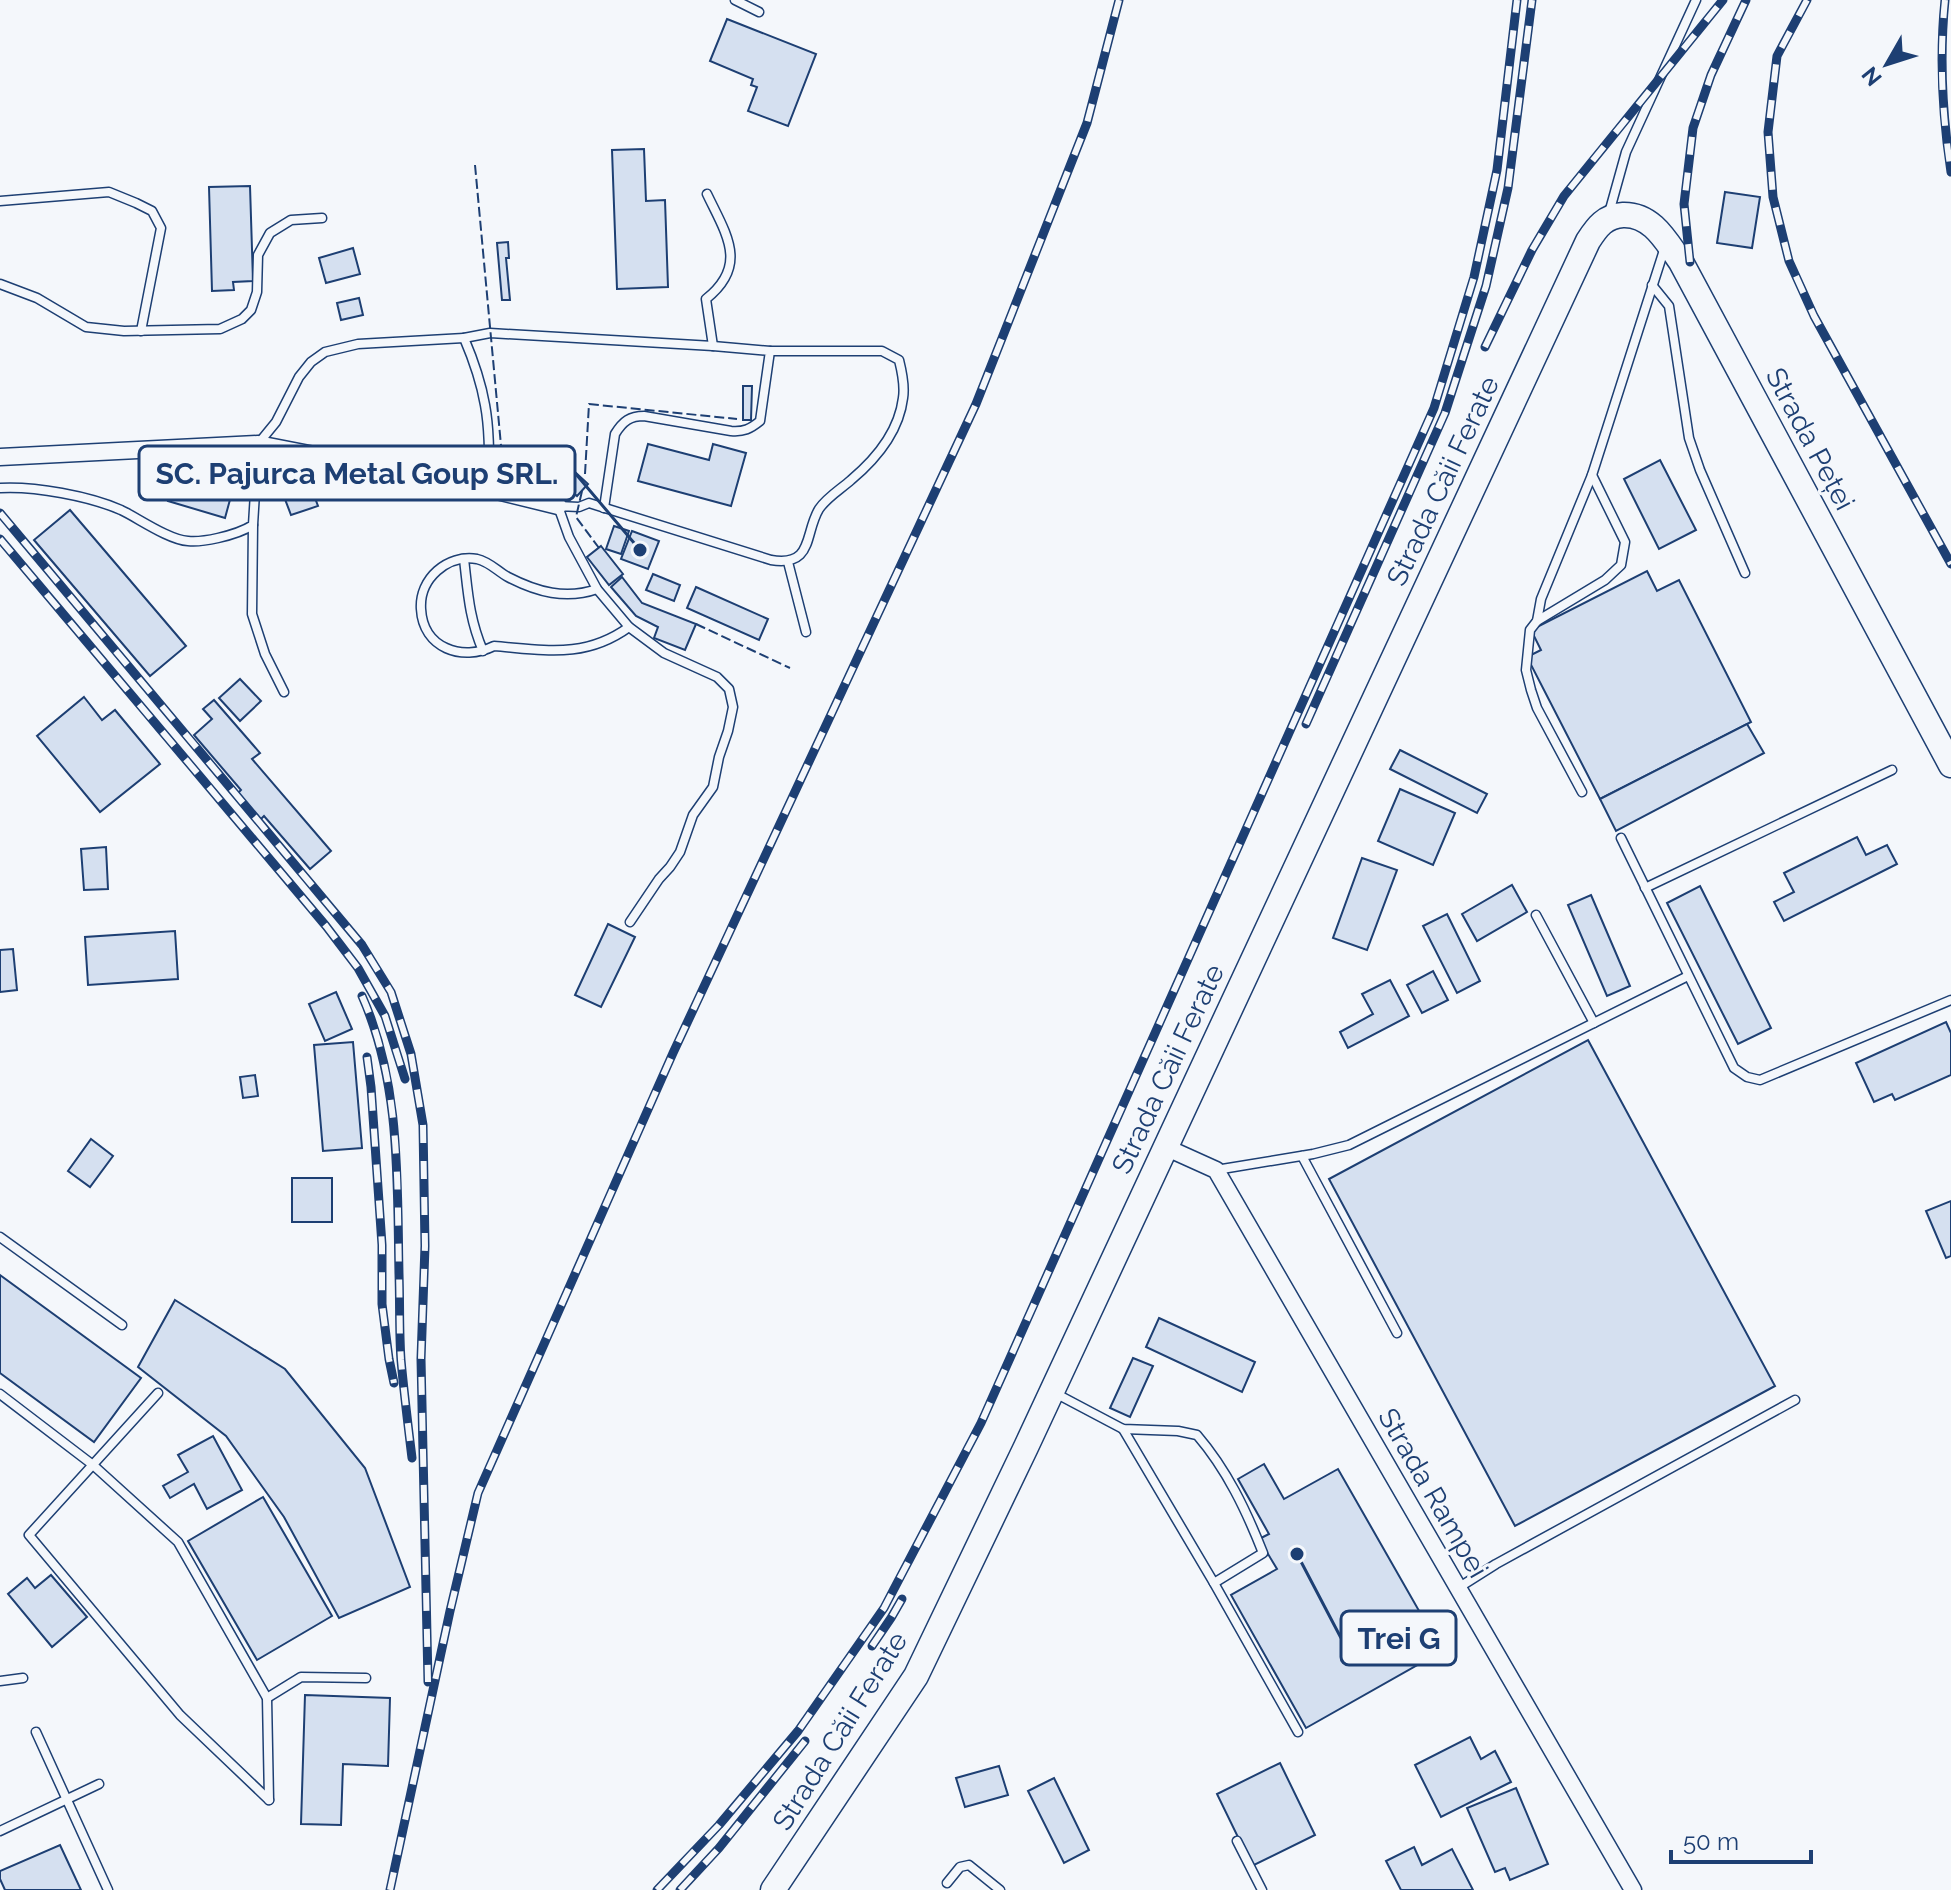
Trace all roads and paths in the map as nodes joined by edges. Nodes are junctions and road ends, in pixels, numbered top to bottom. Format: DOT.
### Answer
graph roads {
  1 [pos="735,0"];
  2 [pos="1696,0"];
  3 [pos="759,12"];
  4 [pos="707,194"];
  5 [pos="0,201"];
  6 [pos="322,218"];
  7 [pos="1608,218"];
  8 [pos="1667,243"];
  9 [pos="0,284"];
  10 [pos="1652,285"];
  11 [pos="141,331"];
  12 [pos="464,338"];
  13 [pos="713,346"];
  14 [pos="770,351"];
  15 [pos="258,444"];
  16 [pos="0,457"];
  17 [pos="1592,475"];
  18 [pos="0,488"];
  19 [pos="489,489"];
  20 [pos="558,506"];
  21 [pos="604,508"];
  22 [pos="253,525"];
  23 [pos="464,559"];
  24 [pos="788,562"];
  25 [pos="1745,573"];
  26 [pos="597,589"];
  27 [pos="1537,621"];
  28 [pos="629,627"];
  29 [pos="806,632"];
  30 [pos="483,651"];
  31 [pos="284,692"];
  32 [pos="1951,765"];
  33 [pos="1892,770"];
  34 [pos="1582,792"];
  35 [pos="1621,838"];
  36 [pos="1645,888"];
  37 [pos="1536,915"];
  38 [pos="630,922"];
  39 [pos="1688,976"];
  40 [pos="1951,1000"];
  41 [pos="1594,1023"];
  42 [pos="1165,1147"];
  43 [pos="1302,1156"];
  44 [pos="1216,1170"];
  45 [pos="0,1237"];
  46 [pos="122,1325"];
  47 [pos="1397,1333"];
  48 [pos="1052,1391"];
  49 [pos="158,1393"];
  50 [pos="0,1394"];
  51 [pos="1795,1400"];
  52 [pos="1123,1429"];
  53 [pos="93,1465"];
  54 [pos="1214,1583"];
  55 [pos="1458,1588"];
  56 [pos="23,1678"];
  57 [pos="366,1678"];
  58 [pos="0,1681"];
  59 [pos="267,1698"];
  60 [pos="36,1732"];
  61 [pos="1298,1732"];
  62 [pos="99,1784"];
  63 [pos="67,1800"];
  64 [pos="0,1831"];
  65 [pos="1237,1841"];
  66 [pos="947,1883"];
  67 [pos="108,1890"];
  68 [pos="773,1890"];
  69 [pos="1000,1890"];
  70 [pos="1262,1890"];
  71 [pos="1633,1890"];
  1 -- 3 [label="lane"];
  2 -- 7 [label="lane"];
  4 -- 13 [label="lane"];
  5 -- 11 [label="lane"];
  6 -- 11 [label="lane"];
  7 -- 8 [label="street, Strada Peței"];
  7 -- 42 [label="street, Strada Căii Ferate"];
  8 -- 10 [label="lane"];
  8 -- 32 [label="street, Strada Peței"];
  9 -- 11 [label="lane"];
  10 -- 17 [label="lane"];
  10 -- 25 [label="lane"];
  12 -- 13 [label="lane"];
  12 -- 15 [label="lane"];
  12 -- 19 [label="lane"];
  13 -- 14 [label="lane"];
  14 -- 21 [label="lane"];
  14 -- 24 [label="lane"];
  15 -- 16 [label="street"];
  15 -- 19 [label="street"];
  15 -- 22 [label="lane"];
  17 -- 27 [label="lane"];
  17 -- 27 [label="lane"];
  18 -- 22 [label="lane"];
  19 -- 20 [label="street"];
  20 -- 21 [label="lane"];
  20 -- 26 [label="lane"];
  21 -- 24 [label="lane"];
  22 -- 31 [label="lane"];
  23 -- 26 [label="lane"];
  23 -- 30 [label="lane"];
  23 -- 30 [label="lane"];
  24 -- 29 [label="lane"];
  26 -- 28 [label="lane"];
  27 -- 34 [label="lane"];
  28 -- 30 [label="lane"];
  28 -- 38 [label="lane"];
  33 -- 36 [label="lane"];
  35 -- 36 [label="lane"];
  36 -- 39 [label="lane"];
  37 -- 41 [label="lane"];
  39 -- 40 [label="lane"];
  39 -- 41 [label="lane"];
  41 -- 43 [label="lane"];
  42 -- 44 [label="street"];
  42 -- 48 [label="street, Strada Căii Ferate"];
  43 -- 44 [label="lane"];
  43 -- 47 [label="lane"];
  44 -- 55 [label="street, Strada Rampei"];
  45 -- 46 [label="lane"];
  48 -- 52 [label="lane"];
  48 -- 68 [label="street, Strada Căii Ferate"];
  49 -- 53 [label="lane"];
  50 -- 53 [label="lane"];
  51 -- 55 [label="lane"];
  52 -- 54 [label="lane"];
  52 -- 54 [label="lane"];
  53 -- 59 [label="lane"];
  53 -- 59 [label="lane"];
  54 -- 61 [label="lane"];
  55 -- 71 [label="street, Strada Rampei"];
  56 -- 58 [label="lane"];
  57 -- 59 [label="lane"];
  60 -- 63 [label="lane"];
  62 -- 63 [label="lane"];
  63 -- 64 [label="lane"];
  63 -- 67 [label="lane"];
  65 -- 70 [label="lane"];
  66 -- 69 [label="lane"];
}
